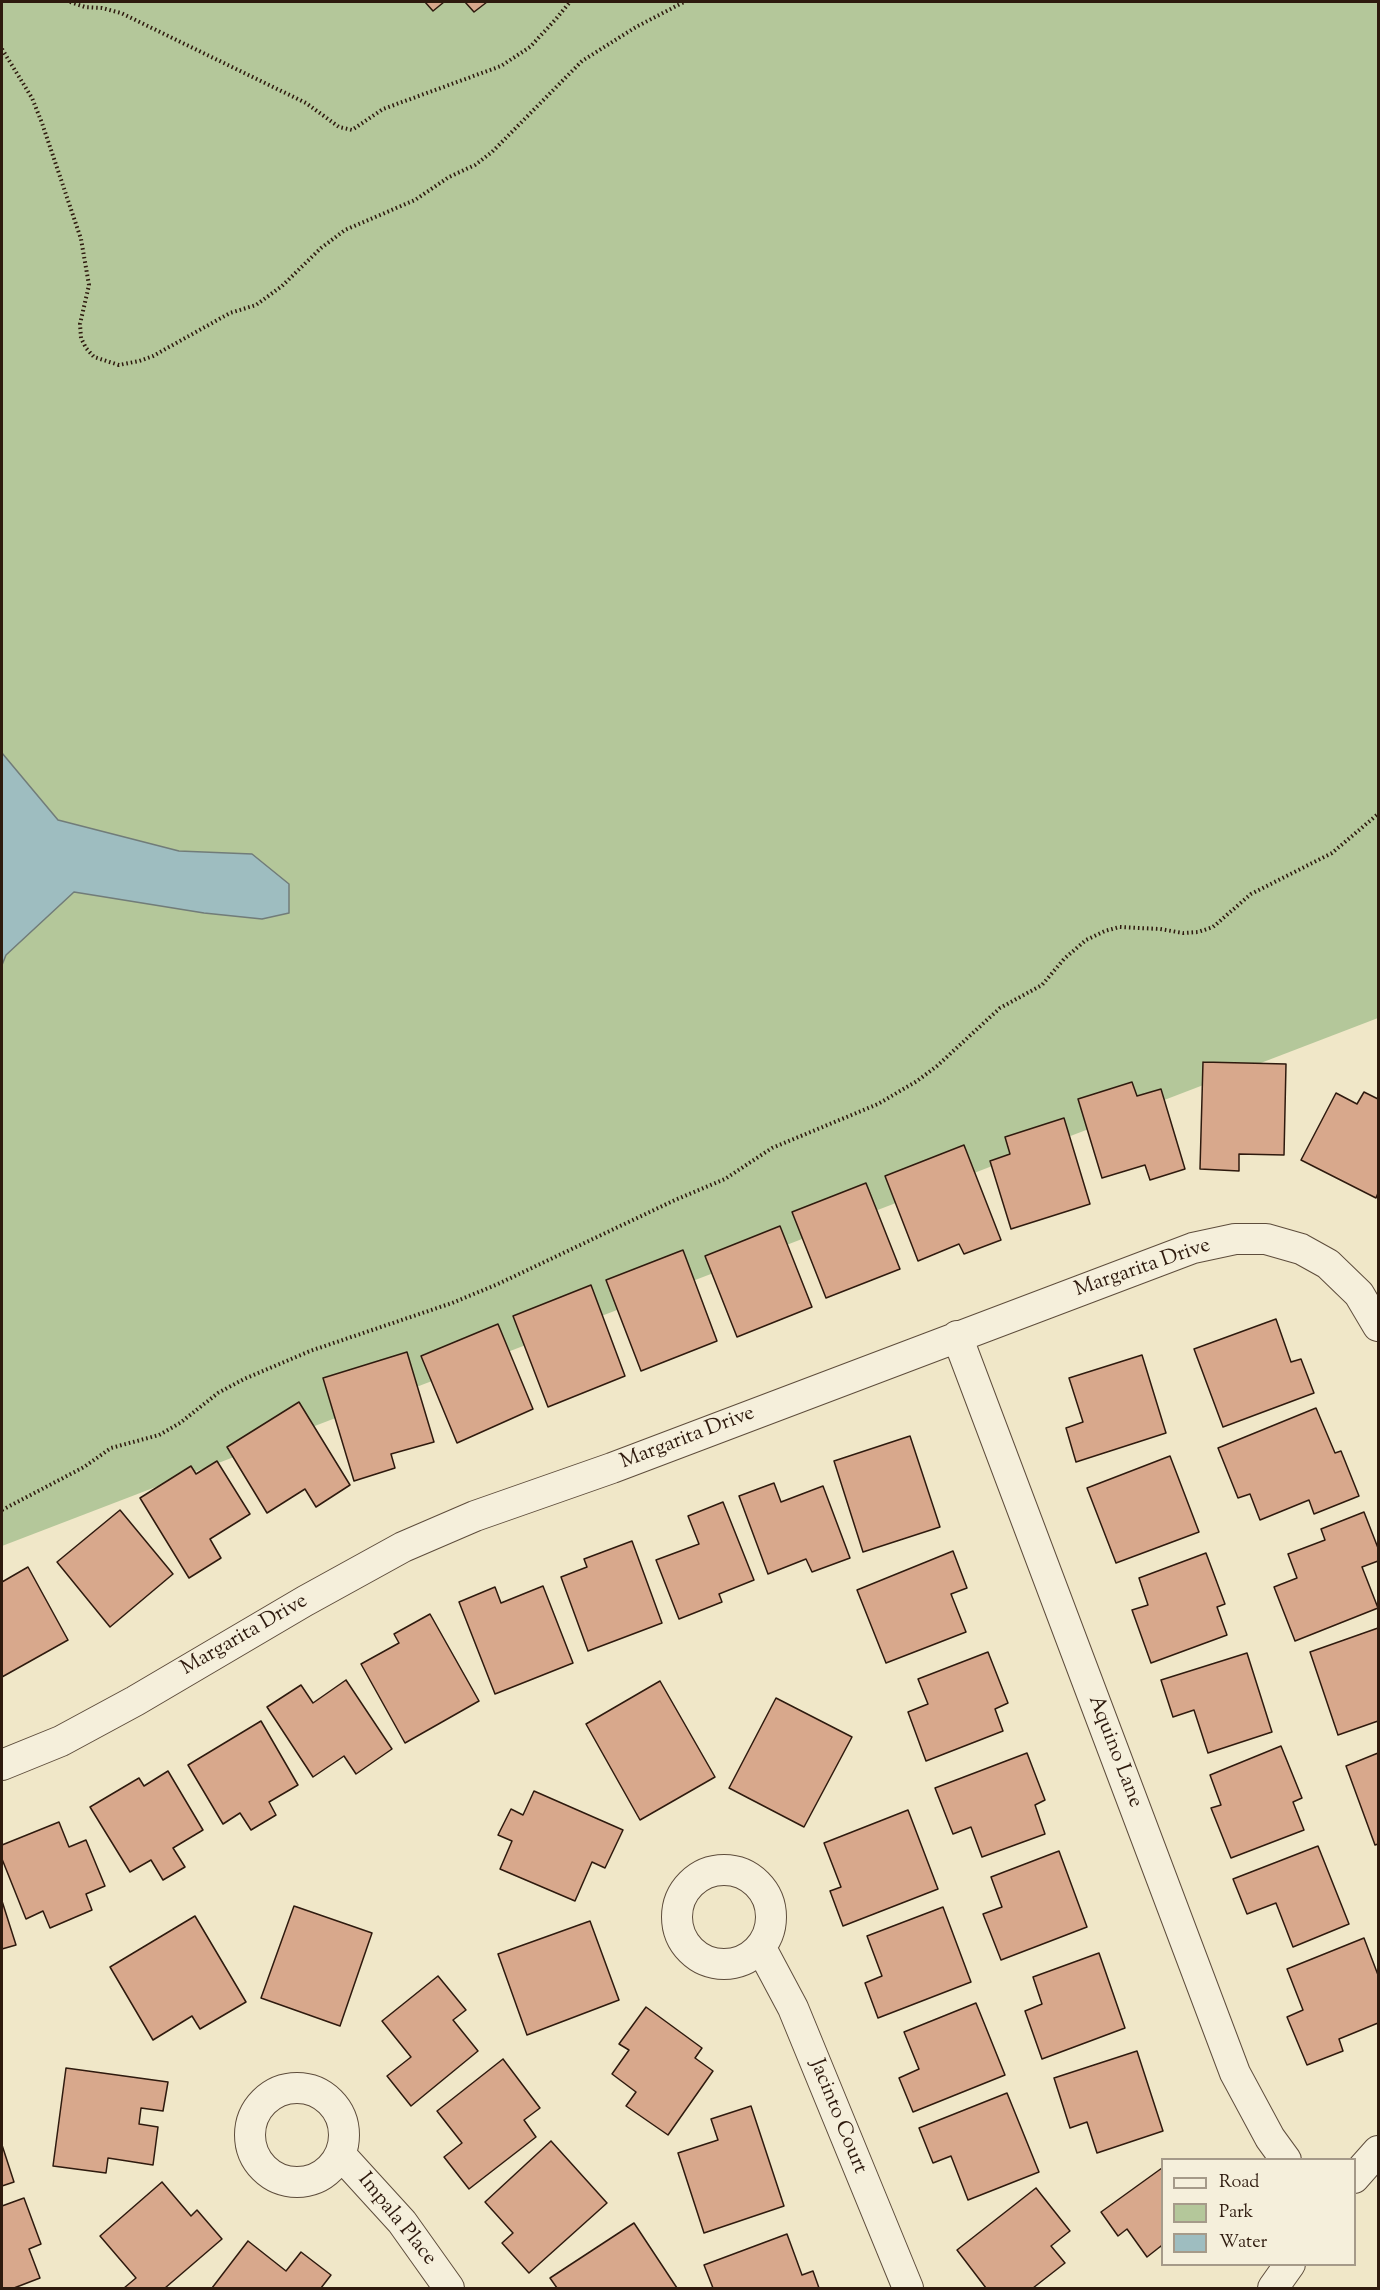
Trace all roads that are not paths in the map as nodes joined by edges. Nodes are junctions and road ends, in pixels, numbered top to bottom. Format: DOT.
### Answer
graph roads {
  1 [pos="1378,1326"];
  2 [pos="957,1336"];
  3 [pos="2,1765"];
  4 [pos="760,1948"];
  5 [pos="1378,2151"];
  6 [pos="340,2154"];
  7 [pos="1285,2158"];
  8 [pos="1356,2176"];
  9 [pos="1289,2266"];
  10 [pos="449,2289"];
  11 [pos="908,2289"];
  12 [pos="1273,2289"];
  1 -- 2 [label="street, Margarita Drive"];
  2 -- 3 [label="street, Margarita Drive"];
  2 -- 7 [label="street, Aquino Lane"];
  4 -- 11 [label="street, Jacinto Court"];
  5 -- 8 [label="street"];
  6 -- 10 [label="street, Impala Place"];
  9 -- 12 [label="street"];
}
